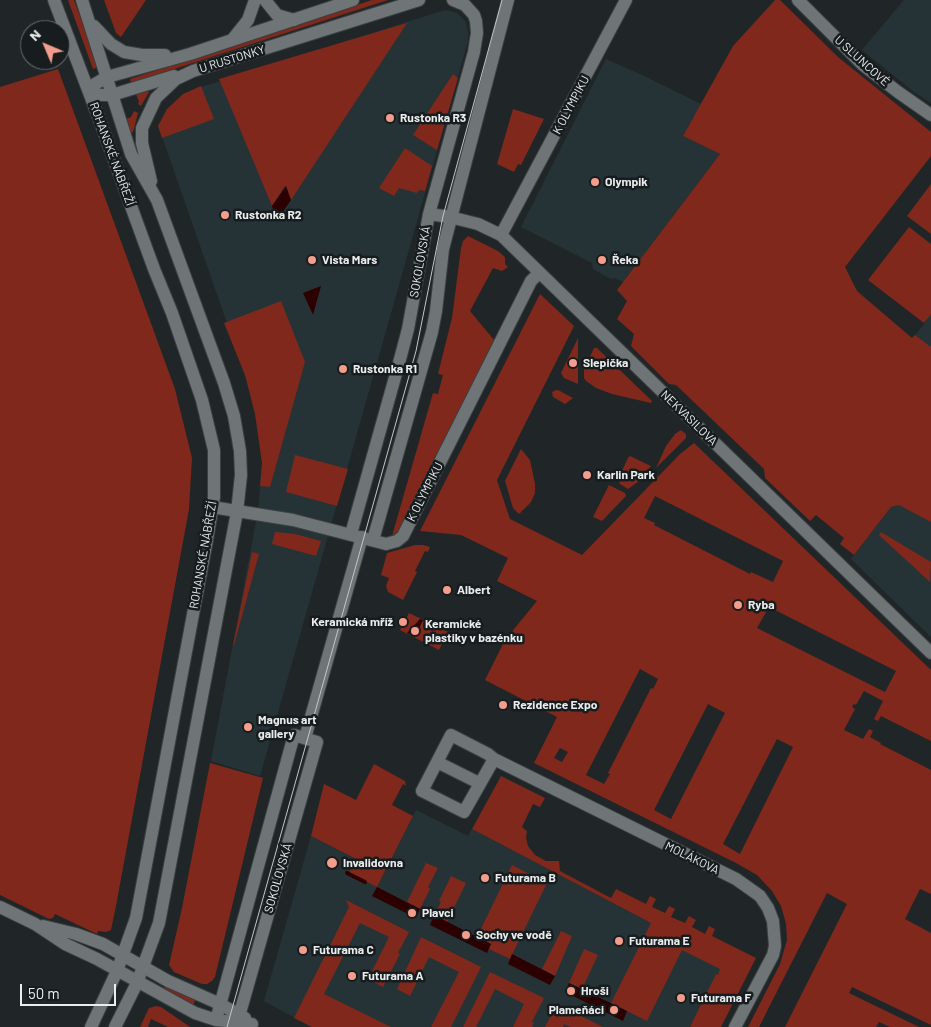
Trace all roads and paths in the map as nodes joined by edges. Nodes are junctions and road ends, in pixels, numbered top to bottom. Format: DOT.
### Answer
graph roads {
  1 [pos="54,0"];
  2 [pos="82,0"];
  3 [pos="255,0"];
  4 [pos="265,0"];
  5 [pos="353,0"];
  6 [pos="419,0"];
  7 [pos="453,0"];
  8 [pos="508,0"];
  9 [pos="626,0"];
  10 [pos="798,0"];
  11 [pos="90,20"];
  12 [pos="294,20"];
  13 [pos="232,40"];
  14 [pos="190,54"];
  15 [pos="193,71"];
  16 [pos="107,77"];
  17 [pos="88,91"];
  18 [pos="112,95"];
  19 [pos="931,115"];
  20 [pos="157,200"];
  21 [pos="429,214"];
  22 [pos="450,217"];
  23 [pos="501,236"];
  24 [pos="539,273"];
  25 [pos="212,507"];
  26 [pos="237,512"];
  27 [pos="362,537"];
  28 [pos="931,653"];
  29 [pos="305,738"];
  30 [pos="494,759"];
  31 [pos="437,762"];
  32 [pos="480,783"];
  33 [pos="0,907"];
  34 [pos="35,924"];
  35 [pos="123,955"];
  36 [pos="143,967"];
  37 [pos="117,971"];
  38 [pos="137,982"];
  39 [pos="220,1004"];
  40 [pos="195,1013"];
  41 [pos="216,1020"];
  42 [pos="237,1021"];
  43 [pos="256,1025"];
  44 [pos="90,1027"];
  45 [pos="115,1027"];
  46 [pos="204,1027"];
  47 [pos="735,1027"];
  1 -- 17 [label="street, ROHANSKÉ NÁBŘEŽÍ"];
  2 -- 11 [label="street"];
  3 -- 13 [label="street"];
  4 -- 12 [label="street"];
  5 -- 12 [label="street, U RUSTONKY"];
  6 -- 15 [label="street, U RUSTONKY"];
  7 -- 21 [label="street, SOKOLOVSKÁ"];
  8 -- 22 [label="street, SOKOLOVSKÁ"];
  9 -- 23 [label="street, K OLYMPIKU"];
  10 -- 19 [label="street, U SLUNCOVÉ"];
  11 -- 14 [label="street"];
  11 -- 16 [label="street, ROHANSKÉ NÁBŘEŽÍ"];
  12 -- 13 [label="street, U RUSTONKY"];
  13 -- 14 [label="street, U RUSTONKY"];
  14 -- 16 [label="street, U RUSTONKY"];
  15 -- 18 [label="street"];
  15 -- 20 [label="street, U RUSTONKY"];
  16 -- 17 [label="street, U RUSTONKY"];
  16 -- 18 [label="street, ROHANSKÉ NÁBŘEŽÍ"];
  17 -- 18 [label="street"];
  17 -- 25 [label="street, ROHANSKÉ NÁBŘEŽÍ"];
  18 -- 20 [label="street, ROHANSKÉ NÁBŘEŽÍ"];
  20 -- 26 [label="street, ROHANSKÉ NÁBŘEŽÍ"];
  21 -- 22 [label="street, NEKVASILOVA"];
  21 -- 27 [label="street, SOKOLOVSKÁ"];
  22 -- 23 [label="street, NEKVASILOVA"];
  22 -- 27 [label="street, SOKOLOVSKÁ"];
  23 -- 24 [label="street, NEKVASILOVA"];
  24 -- 27 [label="street, K OLYMPIKU"];
  24 -- 28 [label="street, NEKVASILOVA"];
  25 -- 26 [label="street, K OLYMPIKU"];
  25 -- 35 [label="street, ROHANSKÉ NÁBŘEŽÍ"];
  26 -- 27 [label="street, K OLYMPIKU"];
  26 -- 36 [label="street, ROHANSKÉ NÁBŘEŽÍ"];
  27 -- 29 [label="street, SOKOLOVSKÁ"];
  29 -- 39 [label="street, SOKOLOVSKÁ"];
  29 -- 42 [label="street, SOKOLOVSKÁ"];
  30 -- 31 [label="street, MOLÁKOVA"];
  30 -- 32 [label="street, MOLÁKOVA"];
  30 -- 47 [label="street, MOLÁKOVA"];
  31 -- 32 [label="street"];
  31 -- 32 [label="street, MOLÁKOVA"];
  33 -- 34 [label="street"];
  34 -- 35 [label="street"];
  34 -- 37 [label="street"];
  35 -- 36 [label="street"];
  35 -- 37 [label="street, ROHANSKÉ NÁBŘEŽÍ"];
  36 -- 38 [label="street, ROHANSKÉ NÁBŘEŽÍ"];
  36 -- 39 [label="street"];
  37 -- 38 [label="street"];
  37 -- 44 [label="street, ROHANSKÉ NÁBŘEŽÍ"];
  38 -- 40 [label="street"];
  38 -- 45 [label="street, ROHANSKÉ NÁBŘEŽÍ"];
  39 -- 41 [label="street, SOKOLOVSKÁ"];
  39 -- 42 [label="street"];
  40 -- 41 [label="street"];
  40 -- 46 [label="street"];
  41 -- 42 [label="street"];
  42 -- 43 [label="street"];
}
